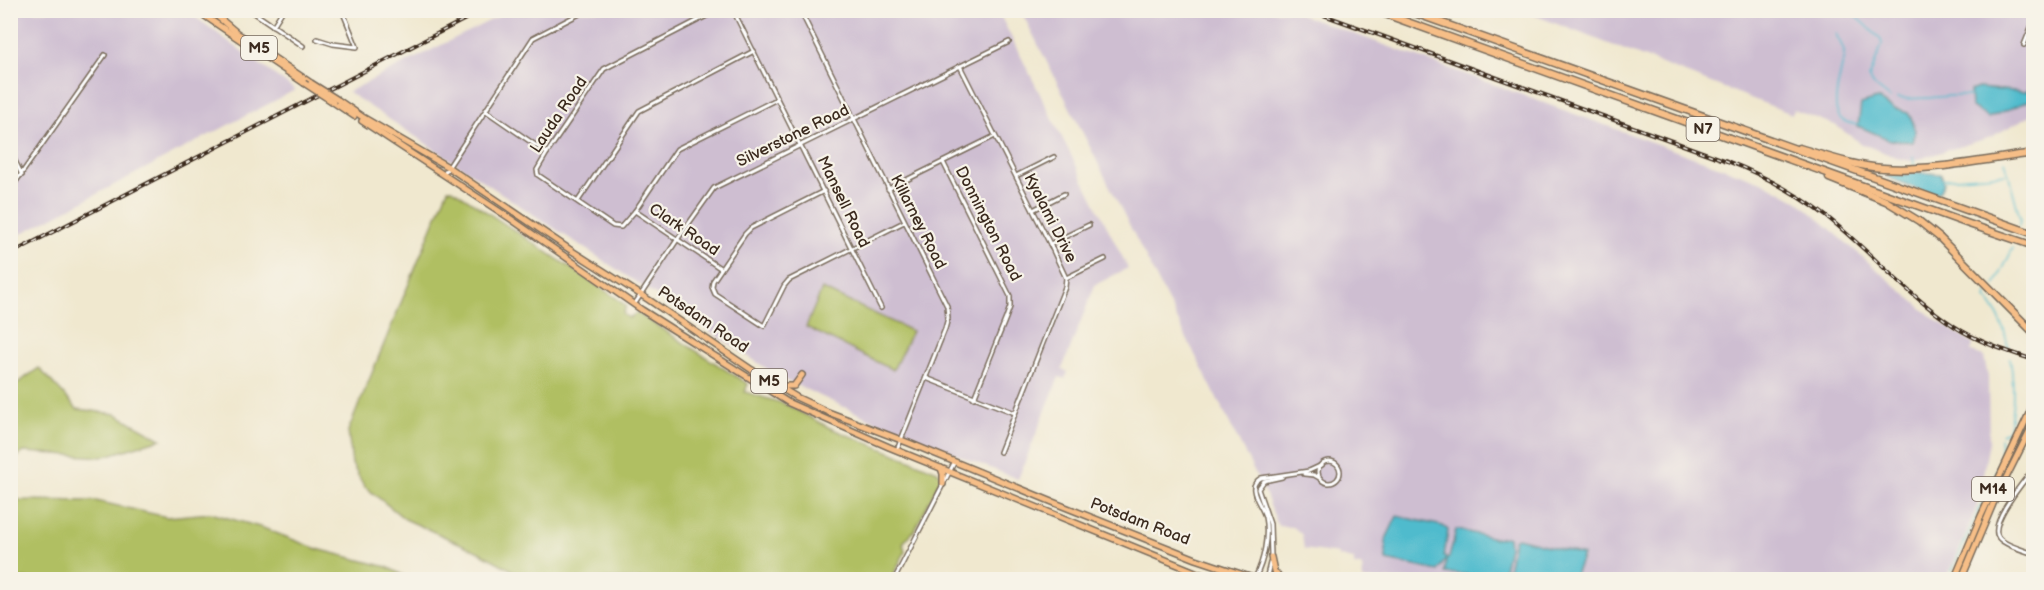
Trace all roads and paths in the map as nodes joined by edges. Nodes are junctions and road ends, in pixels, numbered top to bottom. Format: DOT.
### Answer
graph roads {
  1 [pos="196,10"];
  2 [pos="210,10"];
  3 [pos="250,10"];
  4 [pos="283,10"];
  5 [pos="342,10"];
  6 [pos="587,10"];
  7 [pos="718,10"];
  8 [pos="733,10"];
  9 [pos="800,10"];
  10 [pos="1374,10"];
  11 [pos="1406,10"];
  12 [pos="2034,20"];
  13 [pos="273,26"];
  14 [pos="317,39"];
  15 [pos="1009,42"];
  16 [pos="2024,45"];
  17 [pos="303,46"];
  18 [pos="754,51"];
  19 [pos="105,55"];
  20 [pos="960,66"];
  21 [pos="777,99"];
  22 [pos="335,101"];
  23 [pos="486,111"];
  24 [pos="854,119"];
  25 [pos="1708,131"];
  26 [pos="995,135"];
  27 [pos="1757,137"];
  28 [pos="801,144"];
  29 [pos="10,151"];
  30 [pos="547,153"];
  31 [pos="2034,153"];
  32 [pos="1054,157"];
  33 [pos="944,162"];
  34 [pos="448,167"];
  35 [pos="22,175"];
  36 [pos="444,176"];
  37 [pos="1016,176"];
  38 [pos="888,189"];
  39 [pos="10,190"];
  40 [pos="824,191"];
  41 [pos="1064,194"];
  42 [pos="578,201"];
  43 [pos="1033,210"];
  44 [pos="635,211"];
  45 [pos="904,222"];
  46 [pos="1089,225"];
  47 [pos="2034,234"];
  48 [pos="677,240"];
  49 [pos="1050,244"];
  50 [pos="2034,246"];
  51 [pos="852,248"];
  52 [pos="1105,259"];
  53 [pos="720,268"];
  54 [pos="1066,278"];
  55 [pos="641,295"];
  56 [pos="634,305"];
  57 [pos="881,308"];
  58 [pos="2034,333"];
  59 [pos="802,375"];
  60 [pos="926,378"];
  61 [pos="767,379"];
  62 [pos="974,398"];
  63 [pos="2034,403"];
  64 [pos="1015,413"];
  65 [pos="2034,422"];
  66 [pos="902,440"];
  67 [pos="897,450"];
  68 [pos="1000,452"];
  69 [pos="954,461"];
  70 [pos="1322,465"];
  71 [pos="941,468"];
  72 [pos="2034,468"];
  73 [pos="949,472"];
  74 [pos="1321,479"];
  75 [pos="943,484"];
  76 [pos="1257,486"];
  77 [pos="1173,550"];
  78 [pos="2034,554"];
  79 [pos="1271,557"];
  80 [pos="1170,562"];
  81 [pos="894,579"];
  82 [pos="1215,579"];
  83 [pos="1256,579"];
  84 [pos="1266,579"];
  85 [pos="1281,579"];
  86 [pos="1957,579"];
  1 -- 22 [label="main road, Potsdam Road / M5, bridge"];
  2 -- 22 [label="main road, Potsdam Road / M5, bridge"];
  3 -- 13 [label="street"];
  4 -- 13 [label="street"];
  5 -- 14 [label="street"];
  6 -- 23 [label="street"];
  7 -- 30 [label="street, Lauda Road"];
  8 -- 18 [label="street, Mansell Road"];
  9 -- 24 [label="street, Killarney Road"];
  10 -- 25 [label="highway, N7"];
  11 -- 27 [label="highway, N7"];
  12 -- 16 [label="street"];
  13 -- 17 [label="street"];
  15 -- 20 [label="street, Silverstone Road"];
  18 -- 21 [label="street, Mansell Road"];
  18 -- 42 [label="street"];
  19 -- 35 [label="street"];
  20 -- 24 [label="street, Silverstone Road"];
  20 -- 26 [label="street, Kyalami Drive"];
  21 -- 28 [label="street, Mansell Road"];
  21 -- 44 [label="street, Lauda Road"];
  22 -- 34 [label="main road, Potsdam Road / M5"];
  22 -- 36 [label="main road, Potsdam Road / M5"];
  23 -- 30 [label="street"];
  23 -- 34 [label="street"];
  24 -- 28 [label="street, Silverstone Road"];
  24 -- 38 [label="street, Killarney Road"];
  25 -- 50 [label="highway, N7"];
  25 -- 58 [label="highway"];
  26 -- 33 [label="street"];
  26 -- 37 [label="street, Kyalami Drive"];
  27 -- 31 [label="highway"];
  27 -- 47 [label="highway, N7"];
  28 -- 40 [label="street, Mansell Road"];
  28 -- 48 [label="street, Silverstone Road"];
  29 -- 35 [label="street"];
  30 -- 42 [label="street, Lauda Road"];
  32 -- 37 [label="street"];
  33 -- 38 [label="street"];
  33 -- 62 [label="street, Donnington Road"];
  34 -- 36 [label="street"];
  34 -- 55 [label="main road, Potsdam Road / M5"];
  35 -- 39 [label="street"];
  36 -- 56 [label="main road, Potsdam Road / M5"];
  37 -- 43 [label="street, Kyalami Drive"];
  38 -- 45 [label="street, Killarney Road"];
  40 -- 51 [label="street, Mansell Road"];
  40 -- 53 [label="street"];
  41 -- 43 [label="street"];
  42 -- 44 [label="street, Lauda Road"];
  43 -- 49 [label="street, Kyalami Drive"];
  44 -- 48 [label="street, Clark Road"];
  45 -- 51 [label="street"];
  45 -- 60 [label="street, Killarney Road"];
  46 -- 49 [label="street"];
  48 -- 53 [label="street, Clark Road"];
  48 -- 55 [label="street, Silverstone Road"];
  49 -- 54 [label="street, Kyalami Drive"];
  51 -- 53 [label="street"];
  51 -- 57 [label="street, Mansell Road"];
  52 -- 54 [label="street"];
  54 -- 64 [label="street, Kyalami Drive"];
  55 -- 56 [label="street, Silverstone Road"];
  55 -- 61 [label="main road, Potsdam Road / M5"];
  56 -- 67 [label="main road, Potsdam Road / M5"];
  59 -- 61 [label="main road"];
  60 -- 62 [label="street"];
  60 -- 66 [label="street, Killarney Road"];
  61 -- 66 [label="main road, Potsdam Road / M5"];
  62 -- 64 [label="street"];
  63 -- 86 [label="main road, M14"];
  64 -- 68 [label="street, Kyalami Drive"];
  65 -- 86 [label="main road, M14"];
  66 -- 67 [label="street, Killarney Road"];
  66 -- 69 [label="main road, Potsdam Road / M5"];
  67 -- 71 [label="main road, Potsdam Road / M5"];
  69 -- 73 [label="street"];
  69 -- 77 [label="main road, Potsdam Road / M5"];
  70 -- 74 [label="street"];
  70 -- 74 [label="street"];
  70 -- 76 [label="street"];
  71 -- 73 [label="main road, Potsdam Road / M5"];
  71 -- 75 [label="main road"];
  72 -- 78 [label="street"];
  73 -- 75 [label="street"];
  73 -- 80 [label="main road, Potsdam Road / M5"];
  74 -- 76 [label="street"];
  75 -- 81 [label="street"];
  76 -- 79 [label="street"];
  76 -- 83 [label="street"];
  77 -- 80 [label="main road"];
  77 -- 83 [label="main road, Potsdam Road / M5"];
  79 -- 84 [label="street"];
  79 -- 85 [label="main road"];
  80 -- 82 [label="main road, Potsdam Road / M5"];
}
